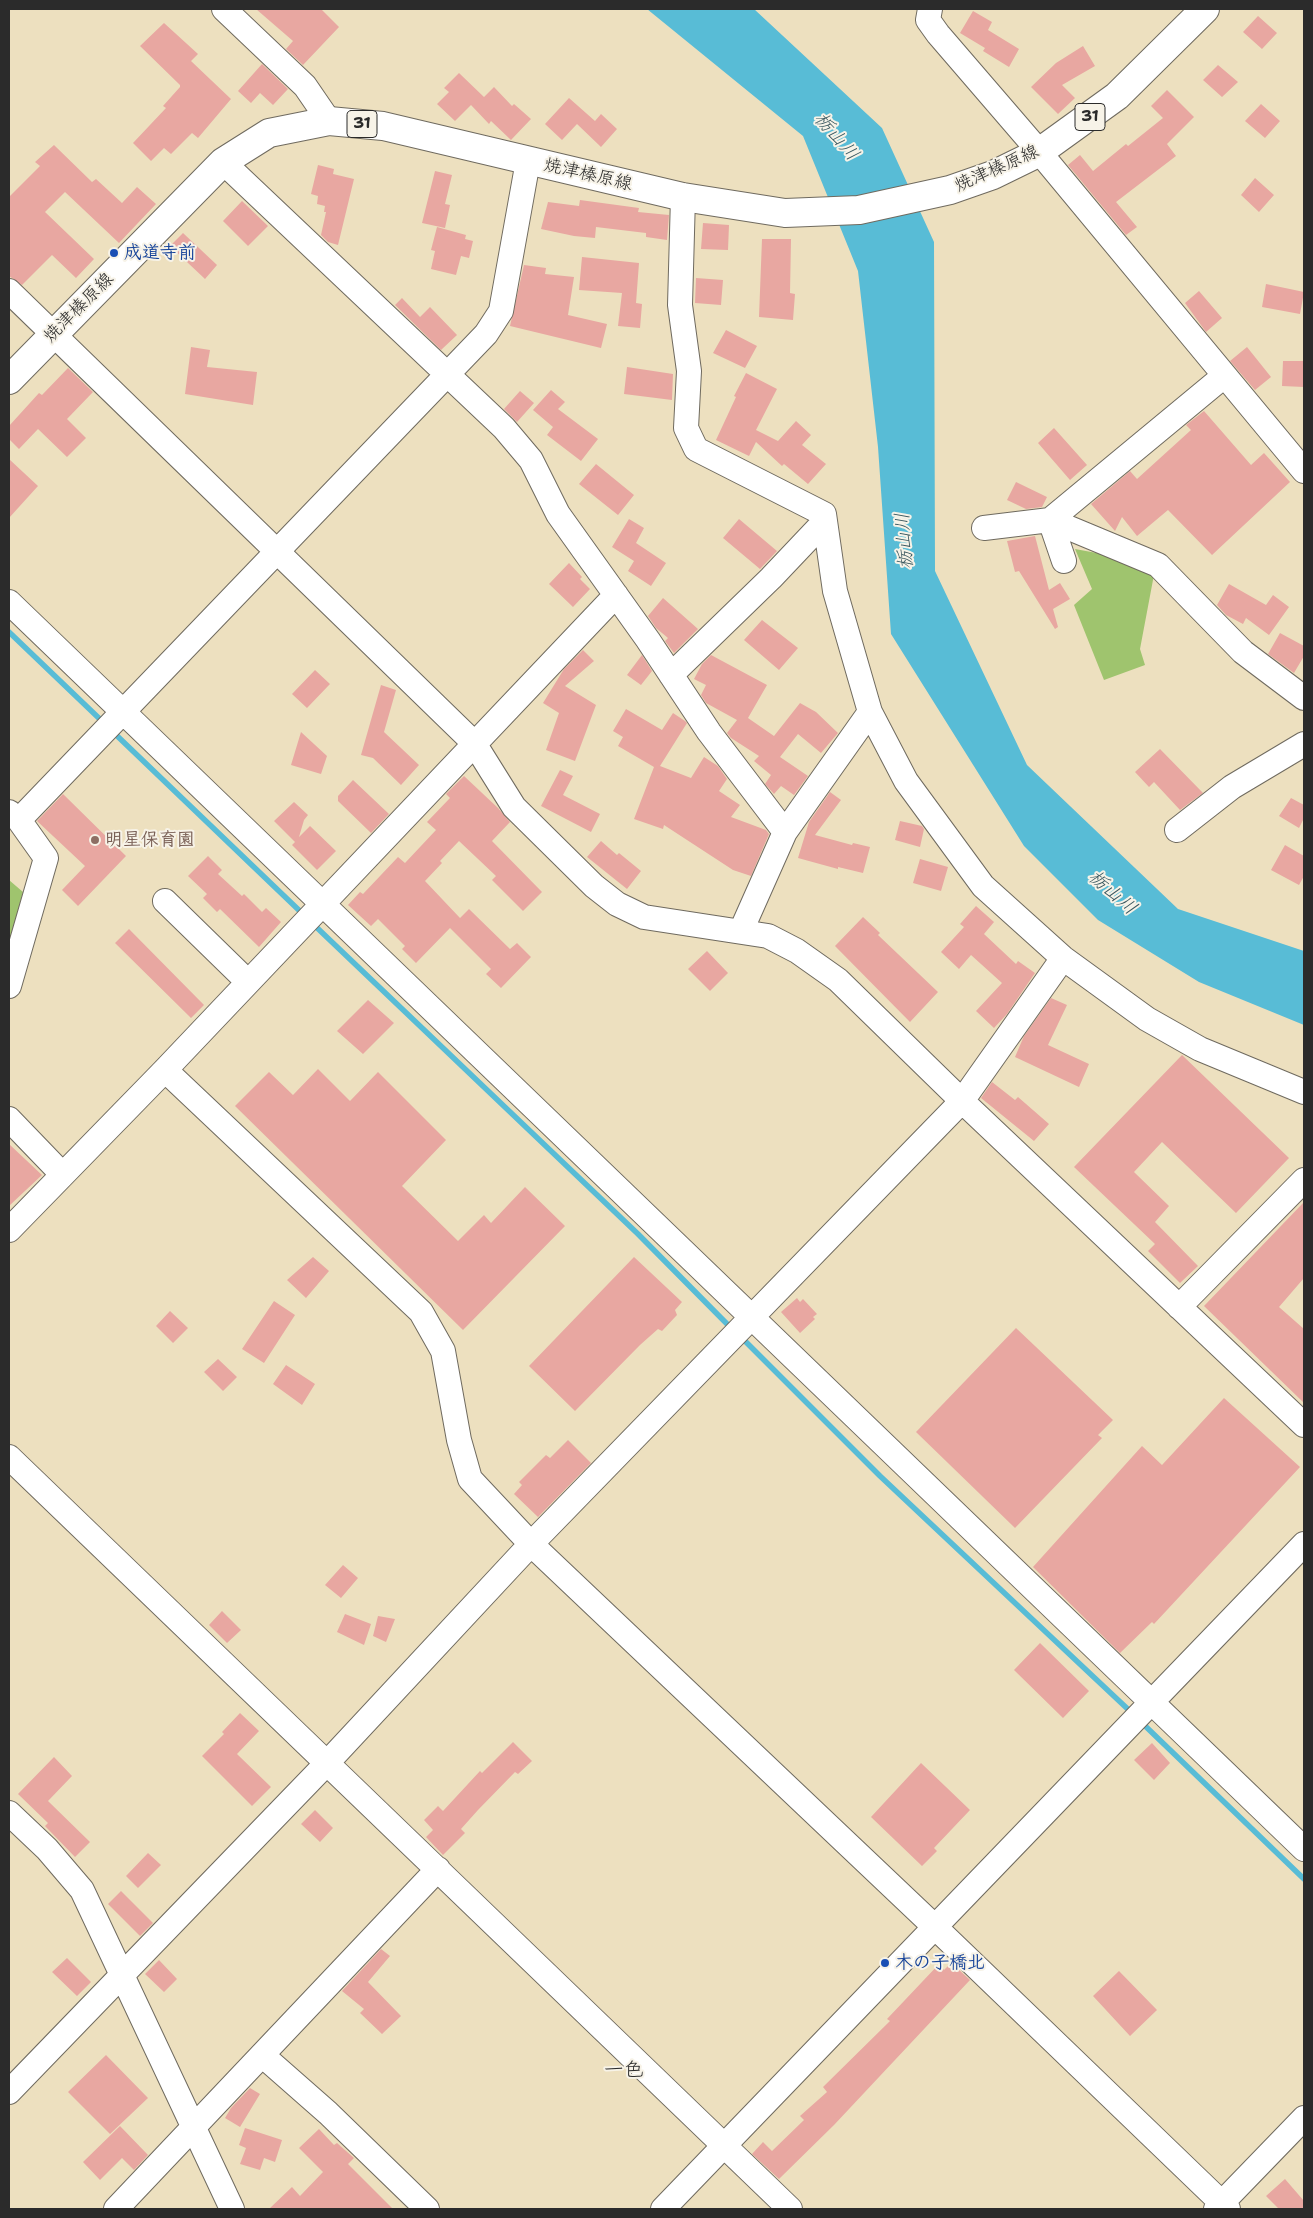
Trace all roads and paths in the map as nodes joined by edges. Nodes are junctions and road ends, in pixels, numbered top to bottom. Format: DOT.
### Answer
graph roads {
  1 [pos="224,9"];
  2 [pos="930,9"];
  3 [pos="1205,9"];
  4 [pos="329,121"];
  5 [pos="1038,153"];
  6 [pos="528,161"];
  7 [pos="224,162"];
  8 [pos="683,197"];
  9 [pos="9,291"];
  10 [pos="53,334"];
  11 [pos="447,374"];
  12 [pos="1224,376"];
  13 [pos="9,380"];
  14 [pos="1304,471"];
  15 [pos="1050,520"];
  16 [pos="825,521"];
  17 [pos="984,528"];
  18 [pos="276,550"];
  19 [pos="1064,561"];
  20 [pos="616,595"];
  21 [pos="9,602"];
  22 [pos="671,675"];
  23 [pos="1304,698"];
  24 [pos="122,712"];
  25 [pos="870,712"];
  26 [pos="474,743"];
  27 [pos="1304,744"];
  28 [pos="14,816"];
  29 [pos="1177,830"];
  30 [pos="785,832"];
  31 [pos="165,901"];
  32 [pos="322,902"];
  33 [pos="742,931"];
  34 [pos="1063,958"];
  35 [pos="248,982"];
  36 [pos="9,986"];
  37 [pos="165,1070"];
  38 [pos="1304,1092"];
  39 [pos="962,1101"];
  40 [pos="9,1119"];
  41 [pos="62,1174"];
  42 [pos="1304,1180"];
  43 [pos="9,1230"];
  44 [pos="1180,1307"];
  45 [pos="743,1328"];
  46 [pos="1304,1425"];
  47 [pos="9,1457"];
  48 [pos="531,1544"];
  49 [pos="1304,1544"];
  50 [pos="1151,1701"];
  51 [pos="327,1763"];
  52 [pos="9,1813"];
  53 [pos="1304,1849"];
  54 [pos="438,1869"];
  55 [pos="936,1928"];
  56 [pos="123,1976"];
  57 [pos="262,2055"];
  58 [pos="9,2092"];
  59 [pos="1304,2118"];
  60 [pos="194,2130"];
  61 [pos="724,2147"];
  62 [pos="1222,2207"];
  63 [pos="116,2209"];
  64 [pos="232,2209"];
  65 [pos="427,2209"];
  66 [pos="663,2209"];
  67 [pos="790,2209"];
  1 -- 4 [label="street"];
  2 -- 5 [label="street"];
  3 -- 5 [label="main road, 焼津榛原線 / 31"];
  4 -- 6 [label="main road, 焼津榛原線 / 31"];
  4 -- 7 [label="main road, 焼津榛原線 / 31"];
  5 -- 8 [label="main road, 焼津榛原線 / 31"];
  5 -- 12 [label="street"];
  6 -- 8 [label="main road, 焼津榛原線 / 31"];
  6 -- 11 [label="street"];
  7 -- 10 [label="main road, 焼津榛原線 / 31"];
  7 -- 11 [label="street"];
  8 -- 16 [label="street"];
  9 -- 10 [label="street"];
  10 -- 13 [label="main road, 焼津榛原線 / 31"];
  10 -- 18 [label="street"];
  11 -- 18 [label="street"];
  11 -- 20 [label="street"];
  12 -- 14 [label="street"];
  12 -- 15 [label="street"];
  15 -- 17 [label="street"];
  15 -- 19 [label="street"];
  15 -- 23 [label="street"];
  16 -- 22 [label="street"];
  16 -- 25 [label="street"];
  18 -- 24 [label="street"];
  18 -- 26 [label="street"];
  20 -- 22 [label="street"];
  20 -- 26 [label="street"];
  21 -- 24 [label="street"];
  22 -- 30 [label="street"];
  24 -- 28 [label="street"];
  24 -- 32 [label="street"];
  25 -- 30 [label="street"];
  25 -- 34 [label="street"];
  26 -- 32 [label="street"];
  26 -- 33 [label="street"];
  27 -- 29 [label="street"];
  28 -- 36 [label="street"];
  30 -- 33 [label="street"];
  31 -- 35 [label="street"];
  32 -- 35 [label="street"];
  32 -- 45 [label="street"];
  33 -- 39 [label="street"];
  34 -- 38 [label="street"];
  34 -- 39 [label="street"];
  35 -- 37 [label="street"];
  37 -- 41 [label="street"];
  37 -- 48 [label="street"];
  39 -- 44 [label="street"];
  39 -- 45 [label="street"];
  40 -- 41 [label="street"];
  41 -- 43 [label="street"];
  42 -- 44 [label="street"];
  44 -- 46 [label="street"];
  45 -- 48 [label="street"];
  45 -- 50 [label="street"];
  47 -- 51 [label="street"];
  48 -- 51 [label="street"];
  48 -- 55 [label="street"];
  49 -- 50 [label="street"];
  50 -- 53 [label="street"];
  50 -- 55 [label="street"];
  51 -- 54 [label="street"];
  51 -- 56 [label="street"];
  52 -- 56 [label="street"];
  54 -- 57 [label="street"];
  54 -- 61 [label="street"];
  55 -- 61 [label="street"];
  55 -- 62 [label="street"];
  56 -- 58 [label="street"];
  56 -- 60 [label="street"];
  57 -- 60 [label="street"];
  57 -- 65 [label="street"];
  59 -- 62 [label="street"];
  60 -- 63 [label="street"];
  60 -- 64 [label="street"];
  61 -- 66 [label="street"];
  61 -- 67 [label="street"];
}
